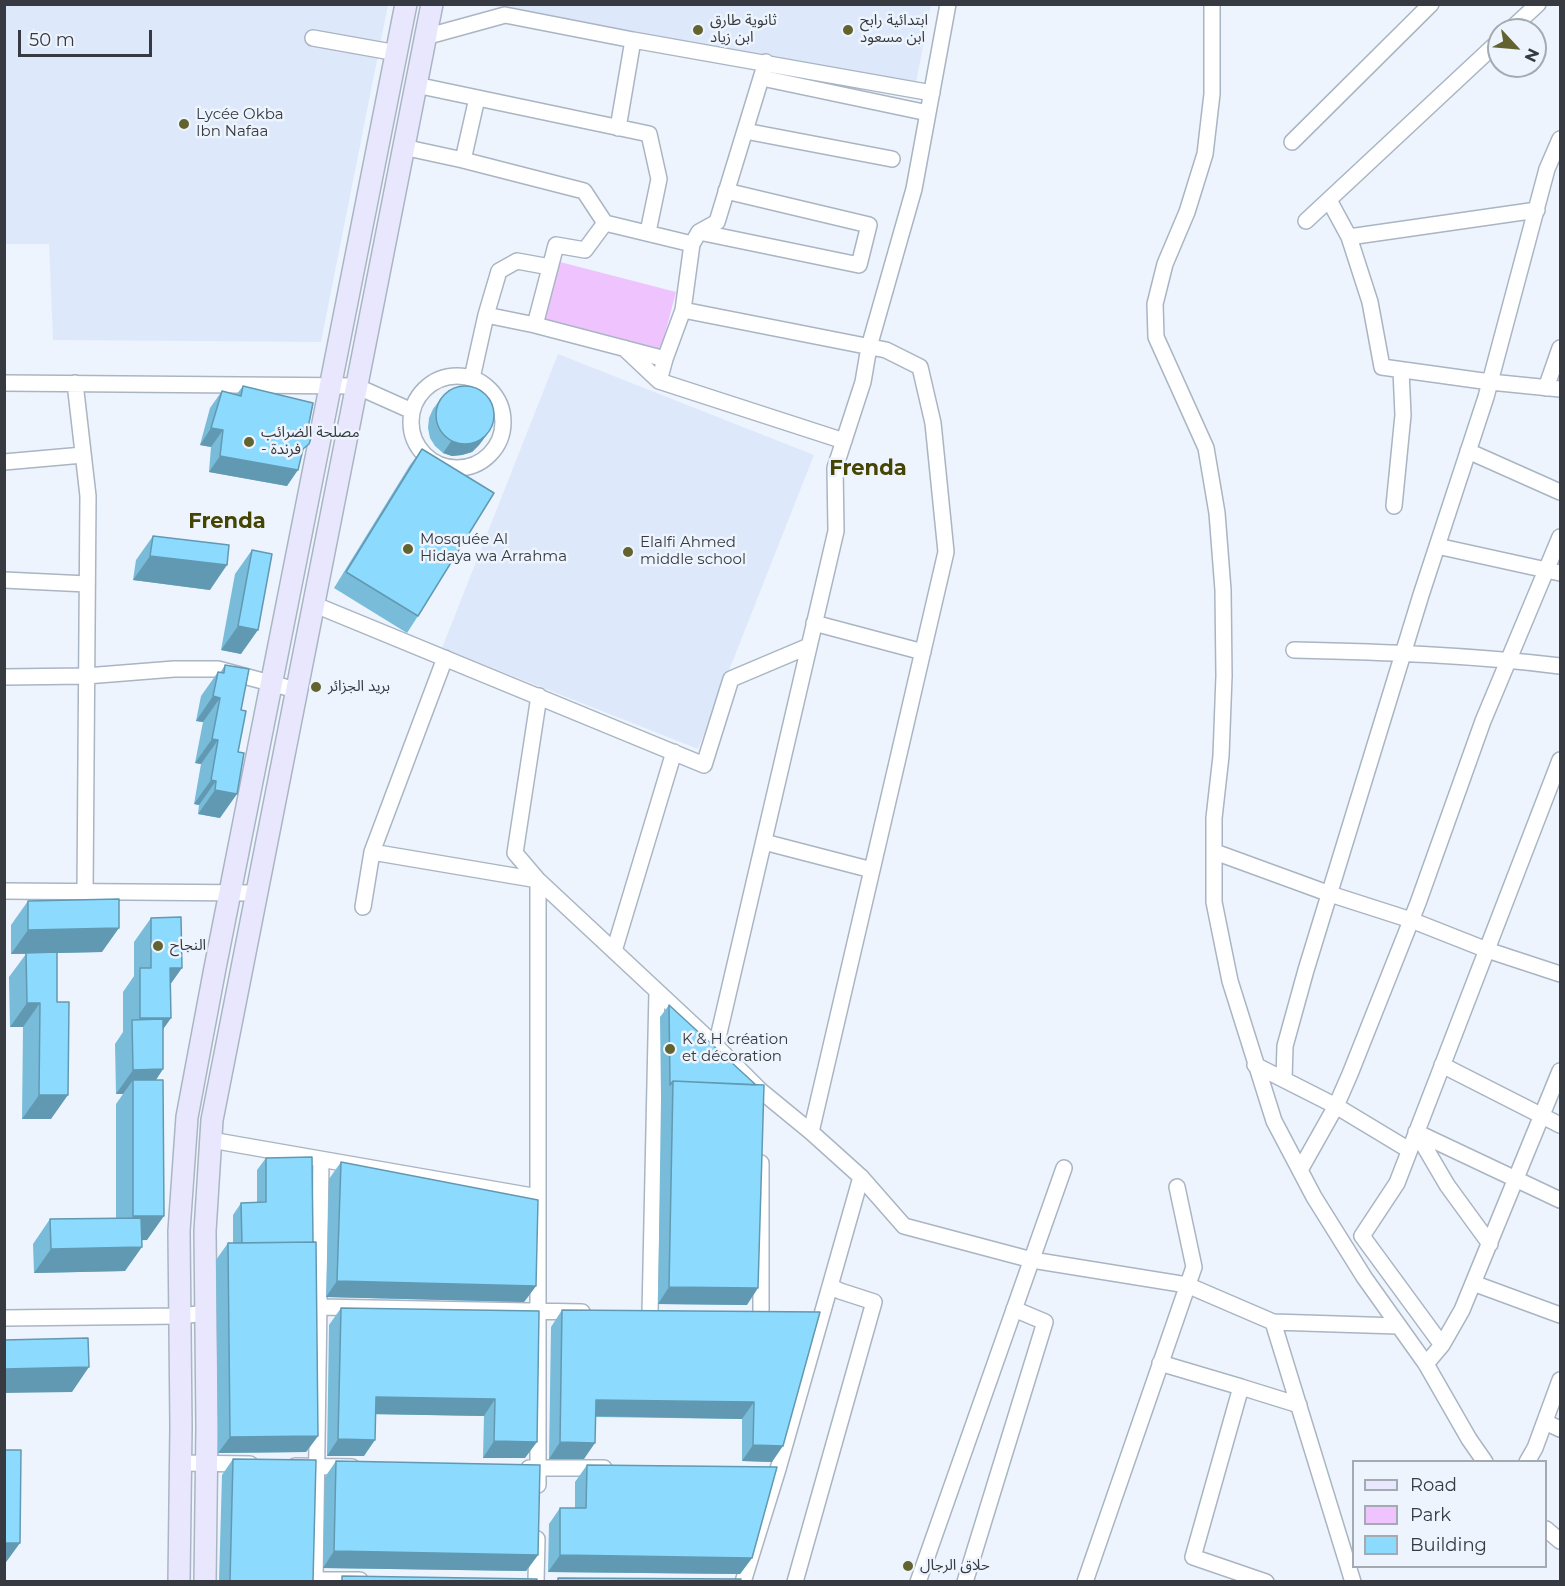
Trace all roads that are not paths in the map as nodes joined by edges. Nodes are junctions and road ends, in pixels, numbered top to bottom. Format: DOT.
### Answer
graph roads {
  1 [pos="406,4"];
  2 [pos="432,4"];
  3 [pos="948,4"];
  4 [pos="1212,4"];
  5 [pos="1431,4"];
  6 [pos="1538,4"];
  7 [pos="1523,18"];
  8 [pos="425,37"];
  9 [pos="313,38"];
  10 [pos="633,40"];
  11 [pos="1487,51"];
  12 [pos="397,52"];
  13 [pos="766,62"];
  14 [pos="762,78"];
  15 [pos="416,85"];
  16 [pos="932,93"];
  17 [pos="477,98"];
  18 [pos="928,113"];
  19 [pos="618,128"];
  20 [pos="745,131"];
  21 [pos="1560,139"];
  22 [pos="1292,142"];
  23 [pos="403,147"];
  24 [pos="892,159"];
  25 [pos="463,160"];
  26 [pos="726,191"];
  27 [pos="1329,200"];
  28 [pos="1537,210"];
  29 [pos="1306,221"];
  30 [pos="605,223"];
  31 [pos="648,232"];
  32 [pos="1349,237"];
  33 [pos="695,238"];
  34 [pos="550,267"];
  35 [pos="682,310"];
  36 [pos="486,315"];
  37 [pos="535,325"];
  38 [pos="869,347"];
  39 [pos="624,348"];
  40 [pos="1560,348"];
  41 [pos="664,359"];
  42 [pos="1401,370"];
  43 [pos="472,378"];
  44 [pos="659,381"];
  45 [pos="1490,382"];
  46 [pos="4,383"];
  47 [pos="75,384"];
  48 [pos="330,386"];
  49 [pos="356,386"];
  50 [pos="1553,388"];
  51 [pos="412,411"];
  52 [pos="844,441"];
  53 [pos="1468,451"];
  54 [pos="83,455"];
  55 [pos="4,462"];
  56 [pos="1560,492"];
  57 [pos="1394,506"];
  58 [pos="1560,537"];
  59 [pos="1437,546"];
  60 [pos="1554,571"];
  61 [pos="4,580"];
  62 [pos="87,584"];
  63 [pos="313,604"];
  64 [pos="814,623"];
  65 [pos="809,646"];
  66 [pos="1293,650"];
  67 [pos="923,652"];
  68 [pos="1404,652"];
  69 [pos="445,658"];
  70 [pos="1509,660"];
  71 [pos="1560,666"];
  72 [pos="86,676"];
  73 [pos="4,677"];
  74 [pos="271,683"];
  75 [pos="296,690"];
  76 [pos="539,696"];
  77 [pos="675,752"];
  78 [pos="1560,760"];
  79 [pos="764,842"];
  80 [pos="372,852"];
  81 [pos="1215,852"];
  82 [pos="872,870"];
  83 [pos="538,880"];
  84 [pos="4,891"];
  85 [pos="85,892"];
  86 [pos="230,893"];
  87 [pos="255,893"];
  88 [pos="1330,894"];
  89 [pos="363,907"];
  90 [pos="1411,921"];
  91 [pos="1487,950"];
  92 [pos="614,951"];
  93 [pos="1560,974"];
  94 [pos="657,991"];
  95 [pos="716,1046"];
  96 [pos="1255,1065"];
  97 [pos="1442,1065"];
  98 [pos="1560,1071"];
  99 [pos="1284,1079"];
  100 [pos="761,1090"];
  101 [pos="1336,1106"];
  102 [pos="761,1114"];
  103 [pos="1542,1116"];
  104 [pos="1560,1125"];
  105 [pos="811,1132"];
  106 [pos="1416,1132"];
  107 [pos="211,1140"];
  108 [pos="761,1150"];
  109 [pos="1409,1150"];
  110 [pos="321,1160"];
  111 [pos="1064,1167"];
  112 [pos="1300,1170"];
  113 [pos="861,1177"];
  114 [pos="1517,1178"];
  115 [pos="1177,1187"];
  116 [pos="538,1197"];
  117 [pos="1560,1200"];
  118 [pos="1490,1244"];
  119 [pos="1032,1260"];
  120 [pos="1473,1283"];
  121 [pos="1187,1285"];
  122 [pos="830,1286"];
  123 [pos="319,1307"];
  124 [pos="1014,1309"];
  125 [pos="538,1311"];
  126 [pos="594,1312"];
  127 [pos="206,1313"];
  128 [pos="650,1313"];
  129 [pos="761,1315"];
  130 [pos="801,1315"];
  131 [pos="822,1315"];
  132 [pos="1560,1315"];
  133 [pos="180,1316"];
  134 [pos="4,1318"];
  135 [pos="1273,1322"];
  136 [pos="1398,1326"];
  137 [pos="1442,1345"];
  138 [pos="1160,1363"];
  139 [pos="1426,1364"];
  140 [pos="1560,1380"];
  141 [pos="1241,1387"];
  142 [pos="1299,1405"];
  143 [pos="1545,1422"];
  144 [pos="1560,1429"];
  145 [pos="1484,1460"];
  146 [pos="1528,1460"];
  147 [pos="206,1462"];
  148 [pos="181,1463"];
  149 [pos="261,1464"];
  150 [pos="284,1465"];
  151 [pos="317,1466"];
  152 [pos="363,1467"];
  153 [pos="515,1468"];
  154 [pos="538,1468"];
  155 [pos="622,1468"];
  156 [pos="538,1502"];
  157 [pos="537,1525"];
  158 [pos="1547,1531"];
  159 [pos="1560,1541"];
  160 [pos="372,1580"];
  161 [pos="179,1581"];
  162 [pos="205,1581"];
  163 [pos="315,1581"];
  164 [pos="536,1581"];
  165 [pos="732,1581"];
  166 [pos="744,1581"];
  167 [pos="795,1581"];
  168 [pos="918,1581"];
  169 [pos="965,1581"];
  170 [pos="1085,1581"];
  171 [pos="1266,1581"];
  172 [pos="1353,1581"];
  1 -- 12 [label="street"];
  2 -- 8 [label="street"];
  3 -- 16 [label="street"];
  4 -- 81 [label="street"];
  5 -- 22 [label="street"];
  6 -- 7 [label="street"];
  8 -- 10 [label="street"];
  8 -- 15 [label="street"];
  9 -- 12 [label="street"];
  10 -- 13 [label="street"];
  10 -- 19 [label="street"];
  11 -- 27 [label="street"];
  12 -- 48 [label="street"];
  13 -- 14 [label="street"];
  13 -- 16 [label="street"];
  14 -- 18 [label="street"];
  14 -- 20 [label="street"];
  15 -- 17 [label="street"];
  15 -- 23 [label="street"];
  16 -- 18 [label="street"];
  17 -- 19 [label="street"];
  17 -- 25 [label="street"];
  18 -- 38 [label="street"];
  19 -- 31 [label="street"];
  20 -- 24 [label="street"];
  20 -- 26 [label="street"];
  21 -- 28 [label="street"];
  23 -- 25 [label="street"];
  23 -- 49 [label="street"];
  25 -- 30 [label="street"];
  26 -- 33 [label="street"];
  26 -- 33 [label="street"];
  27 -- 29 [label="street"];
  27 -- 32 [label="street"];
  28 -- 32 [label="street"];
  28 -- 45 [label="street"];
  30 -- 31 [label="street"];
  30 -- 34 [label="street"];
  31 -- 33 [label="street"];
  32 -- 42 [label="street"];
  33 -- 35 [label="street"];
  34 -- 36 [label="street"];
  34 -- 37 [label="street"];
  35 -- 38 [label="street"];
  35 -- 41 [label="street"];
  36 -- 37 [label="street"];
  36 -- 43 [label="street"];
  37 -- 39 [label="street"];
  38 -- 52 [label="street"];
  38 -- 67 [label="street"];
  39 -- 41 [label="street"];
  39 -- 44 [label="street"];
  40 -- 50 [label="street"];
  41 -- 44 [label="street"];
  42 -- 45 [label="street"];
  42 -- 57 [label="street"];
  43 -- 51 [label="street"];
  43 -- 51 [label="street"];
  44 -- 52 [label="street"];
  45 -- 50 [label="street"];
  45 -- 53 [label="street"];
  46 -- 47 [label="street"];
  47 -- 48 [label="street"];
  47 -- 54 [label="street"];
  48 -- 49 [label="street"];
  48 -- 74 [label="street"];
  49 -- 51 [label="street"];
  49 -- 63 [label="street"];
  52 -- 64 [label="street"];
  53 -- 56 [label="street"];
  53 -- 59 [label="street"];
  54 -- 55 [label="street"];
  54 -- 62 [label="street"];
  58 -- 60 [label="street"];
  59 -- 60 [label="street"];
  59 -- 68 [label="street"];
  60 -- 70 [label="street"];
  61 -- 62 [label="street"];
  62 -- 72 [label="street"];
  63 -- 69 [label="street"];
  63 -- 75 [label="street"];
  64 -- 65 [label="street"];
  64 -- 67 [label="street"];
  65 -- 77 [label="street"];
  65 -- 79 [label="street"];
  66 -- 68 [label="street"];
  67 -- 82 [label="street"];
  68 -- 70 [label="street"];
  68 -- 88 [label="street"];
  69 -- 76 [label="street"];
  69 -- 80 [label="street"];
  70 -- 71 [label="street"];
  70 -- 90 [label="street"];
  72 -- 73 [label="street"];
  72 -- 74 [label="street"];
  72 -- 85 [label="street"];
  74 -- 75 [label="street"];
  74 -- 86 [label="street"];
  75 -- 87 [label="street"];
  76 -- 77 [label="street"];
  76 -- 83 [label="street"];
  77 -- 92 [label="street"];
  78 -- 91 [label="street"];
  79 -- 82 [label="street"];
  79 -- 95 [label="street"];
  80 -- 83 [label="street"];
  80 -- 89 [label="street"];
  81 -- 88 [label="street"];
  81 -- 96 [label="street"];
  82 -- 105 [label="street"];
  83 -- 92 [label="street"];
  83 -- 116 [label="street"];
  84 -- 85 [label="street"];
  85 -- 86 [label="street"];
  86 -- 87 [label="street"];
  86 -- 133 [label="street"];
  87 -- 107 [label="street"];
  88 -- 90 [label="street"];
  88 -- 99 [label="street"];
  90 -- 91 [label="street"];
  90 -- 101 [label="street"];
  91 -- 93 [label="street"];
  91 -- 97 [label="street"];
  92 -- 94 [label="street"];
  94 -- 95 [label="street"];
  94 -- 128 [label="street"];
  95 -- 100 [label="street"];
  96 -- 99 [label="street"];
  96 -- 112 [label="street"];
  97 -- 103 [label="street"];
  97 -- 106 [label="street"];
  98 -- 103 [label="street"];
  99 -- 101 [label="street"];
  100 -- 102 [label="street"];
  100 -- 105 [label="street"];
  101 -- 109 [label="street"];
  101 -- 112 [label="street"];
  103 -- 104 [label="street"];
  103 -- 114 [label="street"];
  105 -- 113 [label="street"];
  106 -- 109 [label="street"];
  106 -- 114 [label="street"];
  106 -- 118 [label="street"];
  107 -- 110 [label="street"];
  107 -- 127 [label="street"];
  108 -- 129 [label="street"];
  109 -- 137 [label="street"];
  110 -- 116 [label="street"];
  110 -- 123 [label="street"];
  111 -- 119 [label="street"];
  112 -- 136 [label="street"];
  113 -- 119 [label="street"];
  113 -- 122 [label="street"];
  114 -- 117 [label="street"];
  114 -- 118 [label="street"];
  115 -- 121 [label="street"];
  116 -- 125 [label="street"];
  118 -- 120 [label="street"];
  119 -- 121 [label="street"];
  119 -- 124 [label="street"];
  120 -- 132 [label="street"];
  120 -- 137 [label="street"];
  121 -- 135 [label="street"];
  121 -- 138 [label="street"];
  122 -- 131 [label="street"];
  122 -- 167 [label="street"];
  123 -- 125 [label="street"];
  123 -- 151 [label="street"];
  124 -- 168 [label="street"];
  124 -- 169 [label="street"];
  125 -- 126 [label="street"];
  125 -- 154 [label="street"];
  127 -- 133 [label="street"];
  127 -- 147 [label="street"];
  130 -- 131 [label="street"];
  131 -- 166 [label="street"];
  133 -- 134 [label="street"];
  133 -- 148 [label="street"];
  135 -- 136 [label="street"];
  135 -- 142 [label="street"];
  136 -- 139 [label="street"];
  137 -- 139 [label="street"];
  138 -- 141 [label="street"];
  138 -- 170 [label="street"];
  139 -- 145 [label="street"];
  140 -- 143 [label="street"];
  141 -- 142 [label="street"];
  141 -- 171 [label="street"];
  142 -- 172 [label="street"];
  143 -- 144 [label="street"];
  143 -- 146 [label="street"];
  147 -- 148 [label="street"];
  147 -- 149 [label="street"];
  147 -- 162 [label="street"];
  148 -- 161 [label="street"];
  150 -- 151 [label="street"];
  151 -- 152 [label="street"];
  151 -- 163 [label="street"];
  153 -- 154 [label="street"];
  154 -- 155 [label="street"];
  154 -- 156 [label="street"];
  157 -- 164 [label="street"];
  158 -- 159 [label="street"];
  160 -- 163 [label="street"];
  165 -- 166 [label="street"];
}
